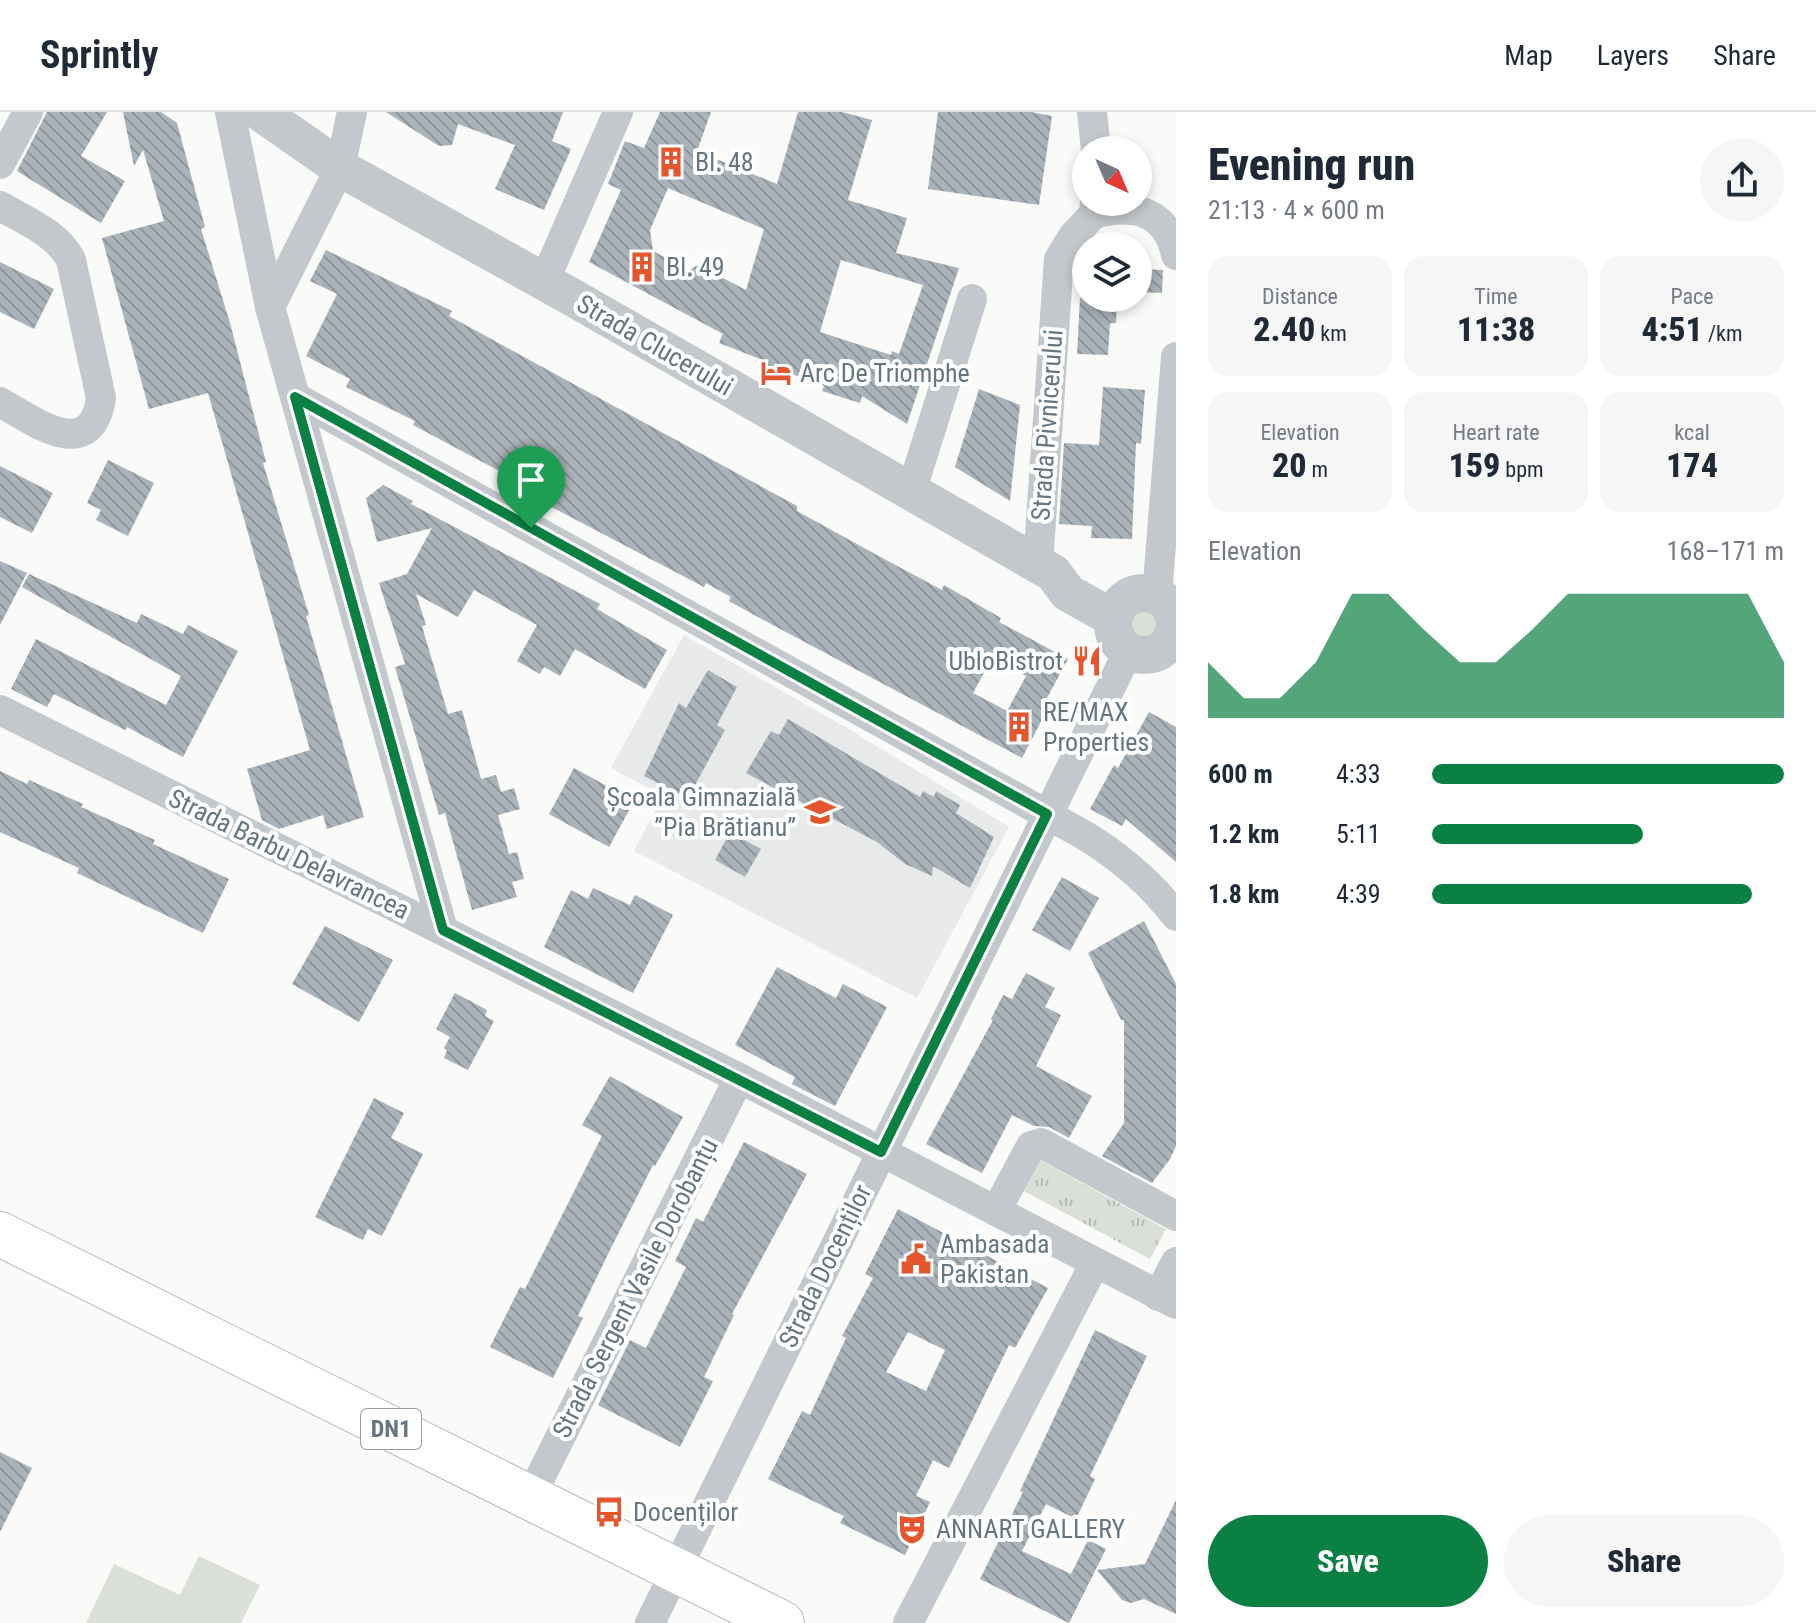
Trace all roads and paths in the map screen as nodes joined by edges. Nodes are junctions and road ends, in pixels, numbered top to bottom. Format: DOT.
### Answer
graph roads {
  1 [pos="28,112"];
  2 [pos="230,112"];
  3 [pos="260,112"];
  4 [pos="352,112"];
  5 [pos="618,112"];
  6 [pos="1092,112"];
  7 [pos="1095,136"];
  8 [pos="0,164"];
  9 [pos="340,168"];
  10 [pos="0,206"];
  11 [pos="1152,215"];
  12 [pos="1088,216"];
  13 [pos="1176,255"];
  14 [pos="544,282"];
  15 [pos="972,299"];
  16 [pos="270,307"];
  17 [pos="1176,357"];
  18 [pos="295,397"];
  19 [pos="0,402"];
  20 [pos="911,492"];
  21 [pos="1046,569"];
  22 [pos="1152,628"];
  23 [pos="0,710"];
  24 [pos="1047,814"];
  25 [pos="1176,916"];
  26 [pos="443,930"];
  27 [pos="739,1078"];
  28 [pos="881,1152"];
  29 [pos="996,1211"];
  30 [pos="1176,1216"];
  31 [pos="0,1234"];
  32 [pos="1176,1262"];
  33 [pos="1095,1263"];
  34 [pos="1167,1300"];
  35 [pos="530,1498"];
  36 [pos="675,1570"];
  37 [pos="650,1623"];
  38 [pos="782,1623"];
  39 [pos="908,1623"];
  1 -- 8 [label="street"];
  2 -- 16 [label="street"];
  3 -- 9 [label="street, Strada Clucerului"];
  4 -- 9 [label="street"];
  5 -- 14 [label="street"];
  6 -- 7 [label="street"];
  9 -- 14 [label="street, Strada Clucerului"];
  9 -- 16 [label="street"];
  10 -- 19 [label="street"];
  11 -- 13 [label="street"];
  12 -- 21 [label="street, Strada Pivnicerului"];
  14 -- 20 [label="street, Strada Clucerului"];
  15 -- 20 [label="street"];
  16 -- 18 [label="street"];
  17 -- 22 [label="street"];
  18 -- 24 [label="street"];
  18 -- 26 [label="street"];
  20 -- 21 [label="street, Strada Clucerului"];
  21 -- 22 [label="street, Strada Clucerului"];
  22 -- 24 [label="street, Strada Docenților"];
  23 -- 26 [label="street, Strada Barbu Delavrancea"];
  24 -- 25 [label="street"];
  24 -- 28 [label="street, Strada Docenților"];
  26 -- 27 [label="street, Strada Barbu Delavrancea"];
  27 -- 28 [label="street, Strada Barbu Delavrancea"];
  27 -- 35 [label="street, Strada Sergent Vasile Dorobanțu"];
  28 -- 29 [label="street, Strada Barbu Delavrancea"];
  28 -- 36 [label="street, Strada Docenților"];
  29 -- 30 [label="street"];
  29 -- 33 [label="street, Strada Barbu Delavrancea"];
  31 -- 35 [label="main road, DN1"];
  32 -- 34 [label="street"];
  33 -- 34 [label="street, Strada Barbu Delavrancea"];
  33 -- 39 [label="street"];
  35 -- 36 [label="main road, DN1"];
  36 -- 37 [label="street, Strada Docenților"];
  36 -- 38 [label="main road, DN1"];
}
